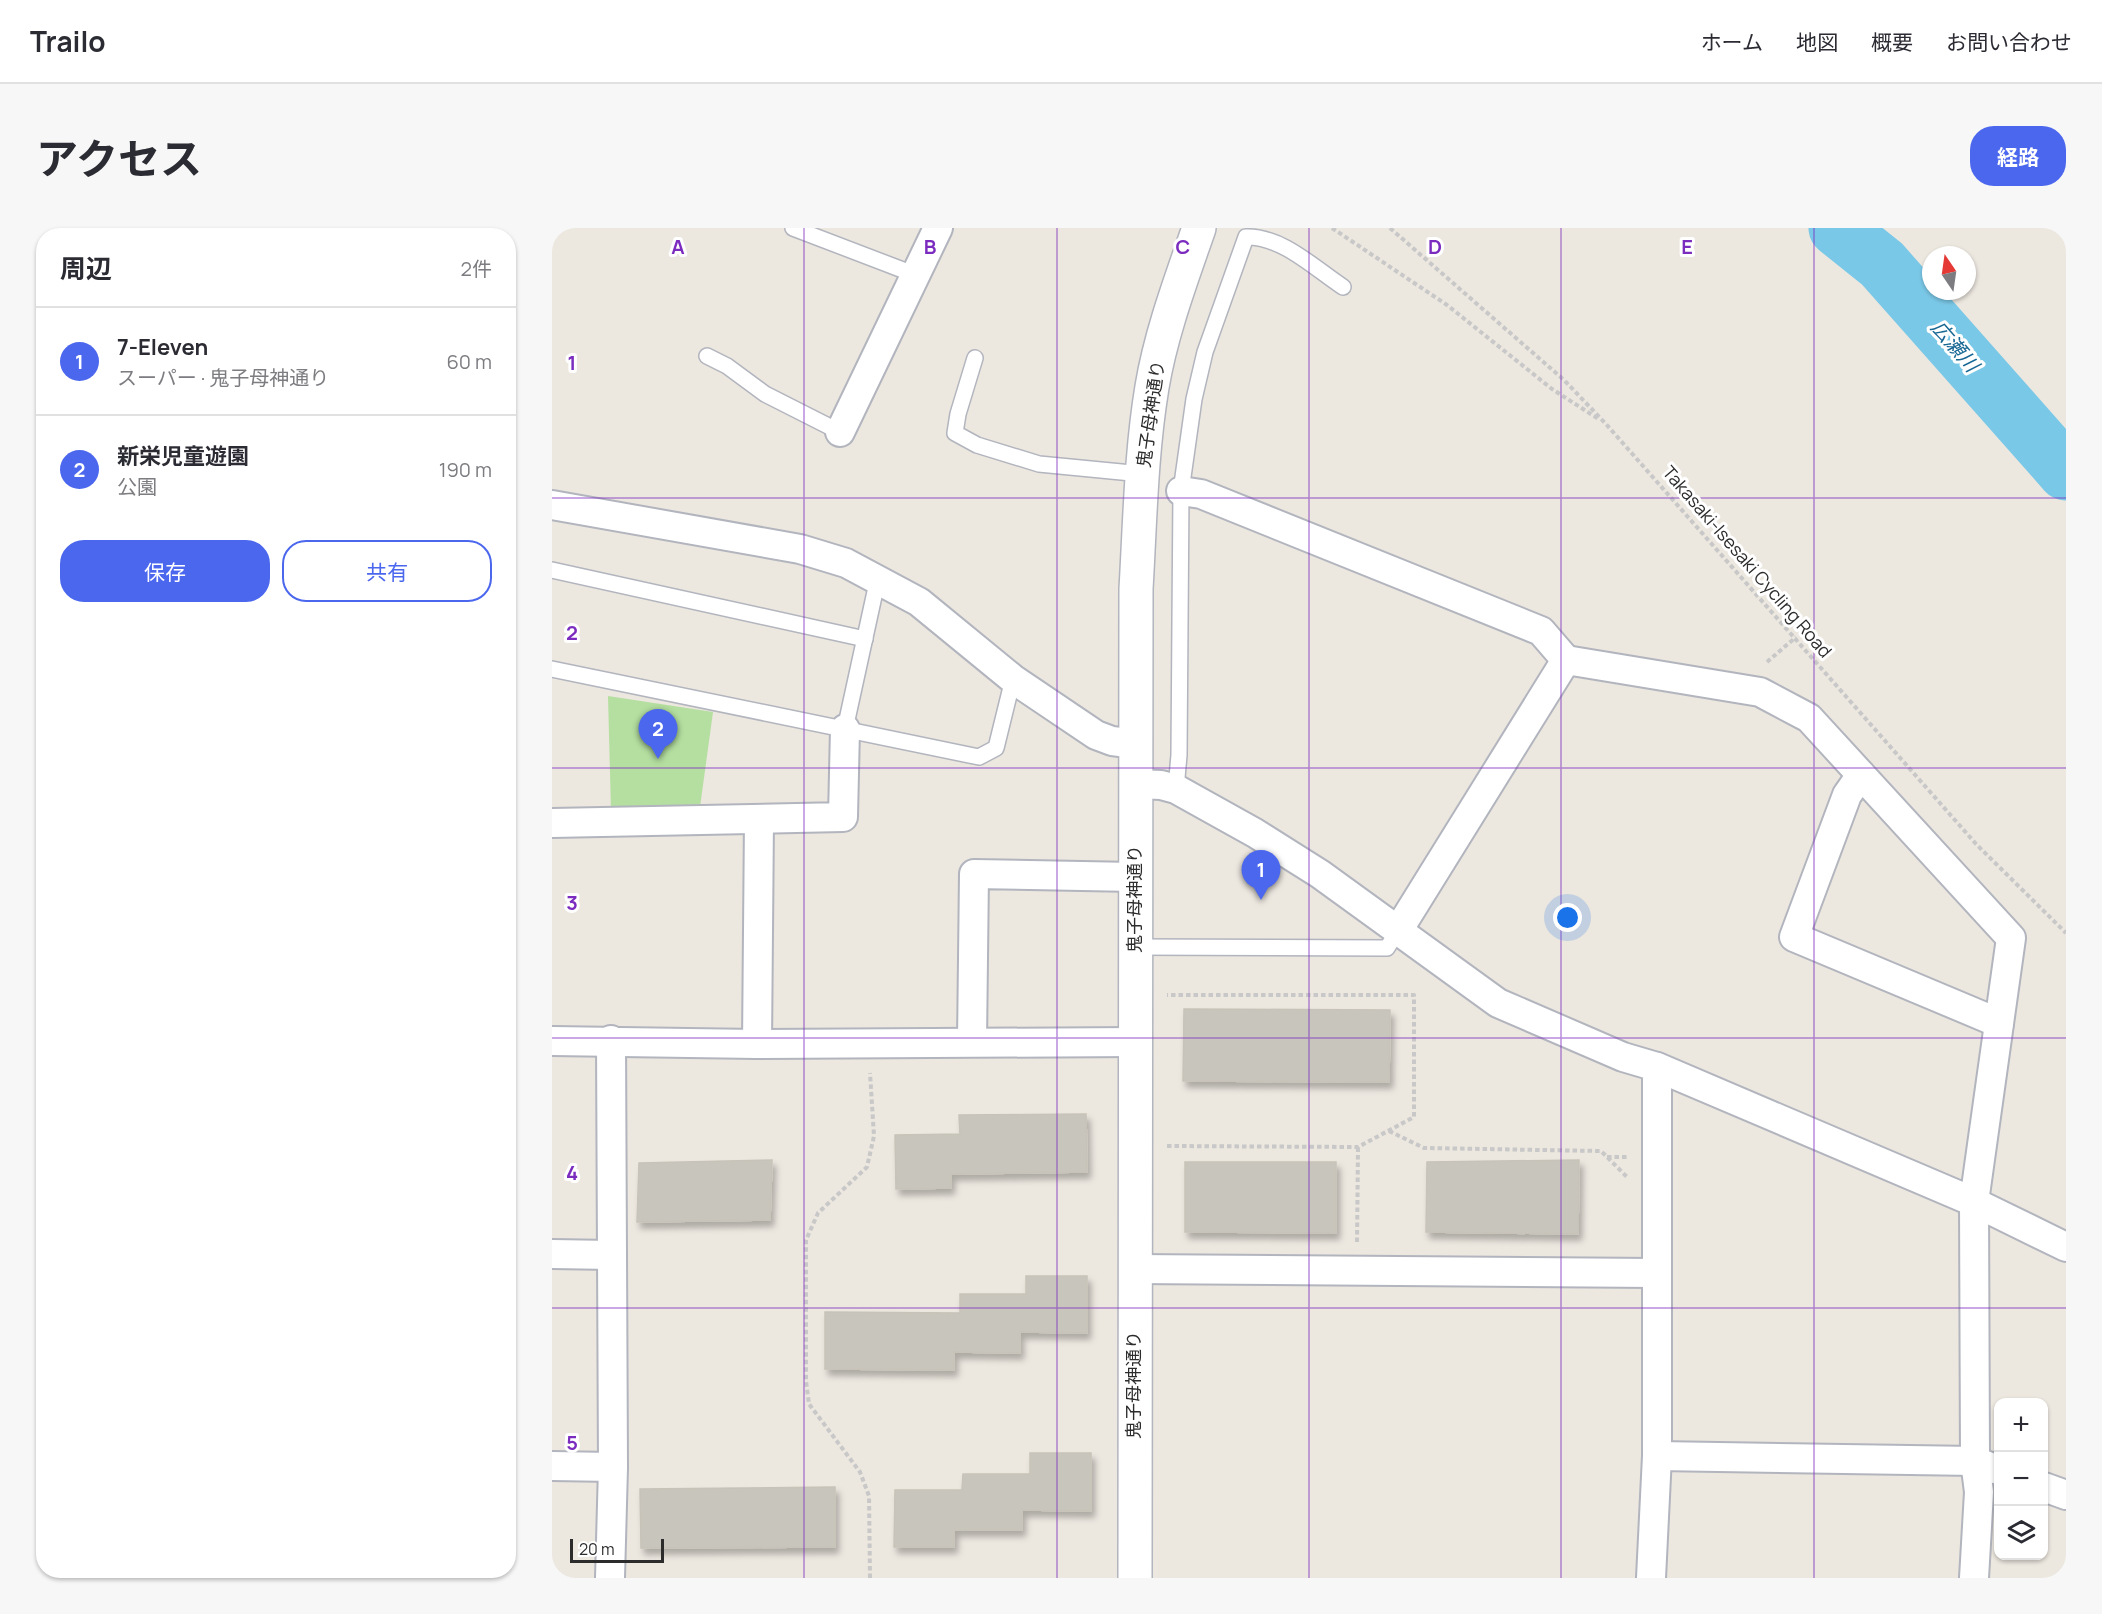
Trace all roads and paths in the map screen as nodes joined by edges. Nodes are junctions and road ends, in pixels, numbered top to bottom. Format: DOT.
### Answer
graph roads {
  1 [pos="793,228"];
  2 [pos="938,228"];
  3 [pos="1199,228"];
  4 [pos="1332,228"];
  5 [pos="1390,228"];
  6 [pos="916,275"];
  7 [pos="1343,288"];
  8 [pos="707,356"];
  9 [pos="975,358"];
  10 [pos="1606,424"];
  11 [pos="840,432"];
  12 [pos="1142,474"];
  13 [pos="1181,492"];
  14 [pos="553,508"];
  15 [pos="552,570"];
  16 [pos="878,578"];
  17 [pos="865,639"];
  18 [pos="1566,660"];
  19 [pos="552,669"];
  20 [pos="1013,679"];
  21 [pos="846,729"];
  22 [pos="1136,744"];
  23 [pos="1861,775"];
  24 [pos="1136,784"];
  25 [pos="1176,789"];
  26 [pos="759,819"];
  27 [pos="552,823"];
  28 [pos="1135,877"];
  29 [pos="1399,929"];
  30 [pos="2066,933"];
  31 [pos="1135,947"];
  32 [pos="1161,995"];
  33 [pos="1999,1023"];
  34 [pos="612,1040"];
  35 [pos="552,1041"];
  36 [pos="868,1042"];
  37 [pos="972,1042"];
  38 [pos="1136,1042"];
  39 [pos="757,1044"];
  40 [pos="1657,1067"];
  41 [pos="1388,1130"];
  42 [pos="1162,1146"];
  43 [pos="1358,1147"];
  44 [pos="1601,1151"];
  45 [pos="1974,1202"];
  46 [pos="2066,1246"];
  47 [pos="552,1254"];
  48 [pos="612,1255"];
  49 [pos="1134,1269"];
  50 [pos="1358,1271"];
  51 [pos="1655,1273"];
  52 [pos="1657,1456"];
  53 [pos="552,1466"];
  54 [pos="1987,1466"];
  55 [pos="613,1467"];
  56 [pos="2048,1489"];
  57 [pos="2066,1495"];
  58 [pos="610,1578"];
  59 [pos="870,1578"];
  60 [pos="1135,1578"];
  61 [pos="1651,1578"];
  62 [pos="1974,1578"];
  1 -- 6 [label="lane"];
  2 -- 6 [label="street"];
  3 -- 12 [label="street, 鬼子母神通り"];
  4 -- 10 [label="path"];
  5 -- 10 [label="path, Takasaki-Isesaki Cycling Road"];
  6 -- 11 [label="street"];
  7 -- 13 [label="lane"];
  8 -- 11 [label="lane"];
  9 -- 12 [label="lane"];
  10 -- 30 [label="path, Takasaki-Isesaki Cycling Road"];
  12 -- 22 [label="street, 鬼子母神通り"];
  13 -- 18 [label="street"];
  13 -- 25 [label="lane"];
  14 -- 16 [label="street"];
  15 -- 17 [label="lane"];
  16 -- 17 [label="lane"];
  16 -- 20 [label="street"];
  17 -- 21 [label="lane"];
  18 -- 23 [label="street"];
  18 -- 29 [label="street"];
  19 -- 21 [label="lane"];
  20 -- 21 [label="lane"];
  20 -- 22 [label="street"];
  21 -- 26 [label="street"];
  22 -- 24 [label="street, 鬼子母神通り"];
  23 -- 33 [label="street"];
  23 -- 33 [label="street"];
  24 -- 25 [label="street"];
  24 -- 28 [label="street, 鬼子母神通り"];
  25 -- 29 [label="street"];
  26 -- 27 [label="street"];
  26 -- 39 [label="street"];
  28 -- 31 [label="street, 鬼子母神通り"];
  28 -- 37 [label="street"];
  29 -- 31 [label="lane"];
  29 -- 40 [label="street"];
  31 -- 38 [label="street, 鬼子母神通り"];
  32 -- 41 [label="path"];
  33 -- 45 [label="street"];
  34 -- 35 [label="street"];
  34 -- 39 [label="street"];
  34 -- 48 [label="street"];
  36 -- 37 [label="street"];
  36 -- 39 [label="street"];
  36 -- 59 [label="path"];
  37 -- 38 [label="street"];
  38 -- 49 [label="street, 鬼子母神通り"];
  40 -- 45 [label="street"];
  40 -- 51 [label="street"];
  41 -- 43 [label="path"];
  41 -- 44 [label="path"];
  42 -- 43 [label="path"];
  43 -- 50 [label="path"];
  45 -- 46 [label="street"];
  45 -- 54 [label="street"];
  47 -- 48 [label="street"];
  48 -- 55 [label="street"];
  49 -- 50 [label="street"];
  49 -- 60 [label="street, 鬼子母神通り"];
  50 -- 51 [label="street"];
  51 -- 52 [label="street"];
  52 -- 54 [label="street"];
  52 -- 61 [label="street"];
  53 -- 55 [label="street"];
  54 -- 62 [label="street"];
  55 -- 58 [label="street"];
  56 -- 57 [label="street"];
}
